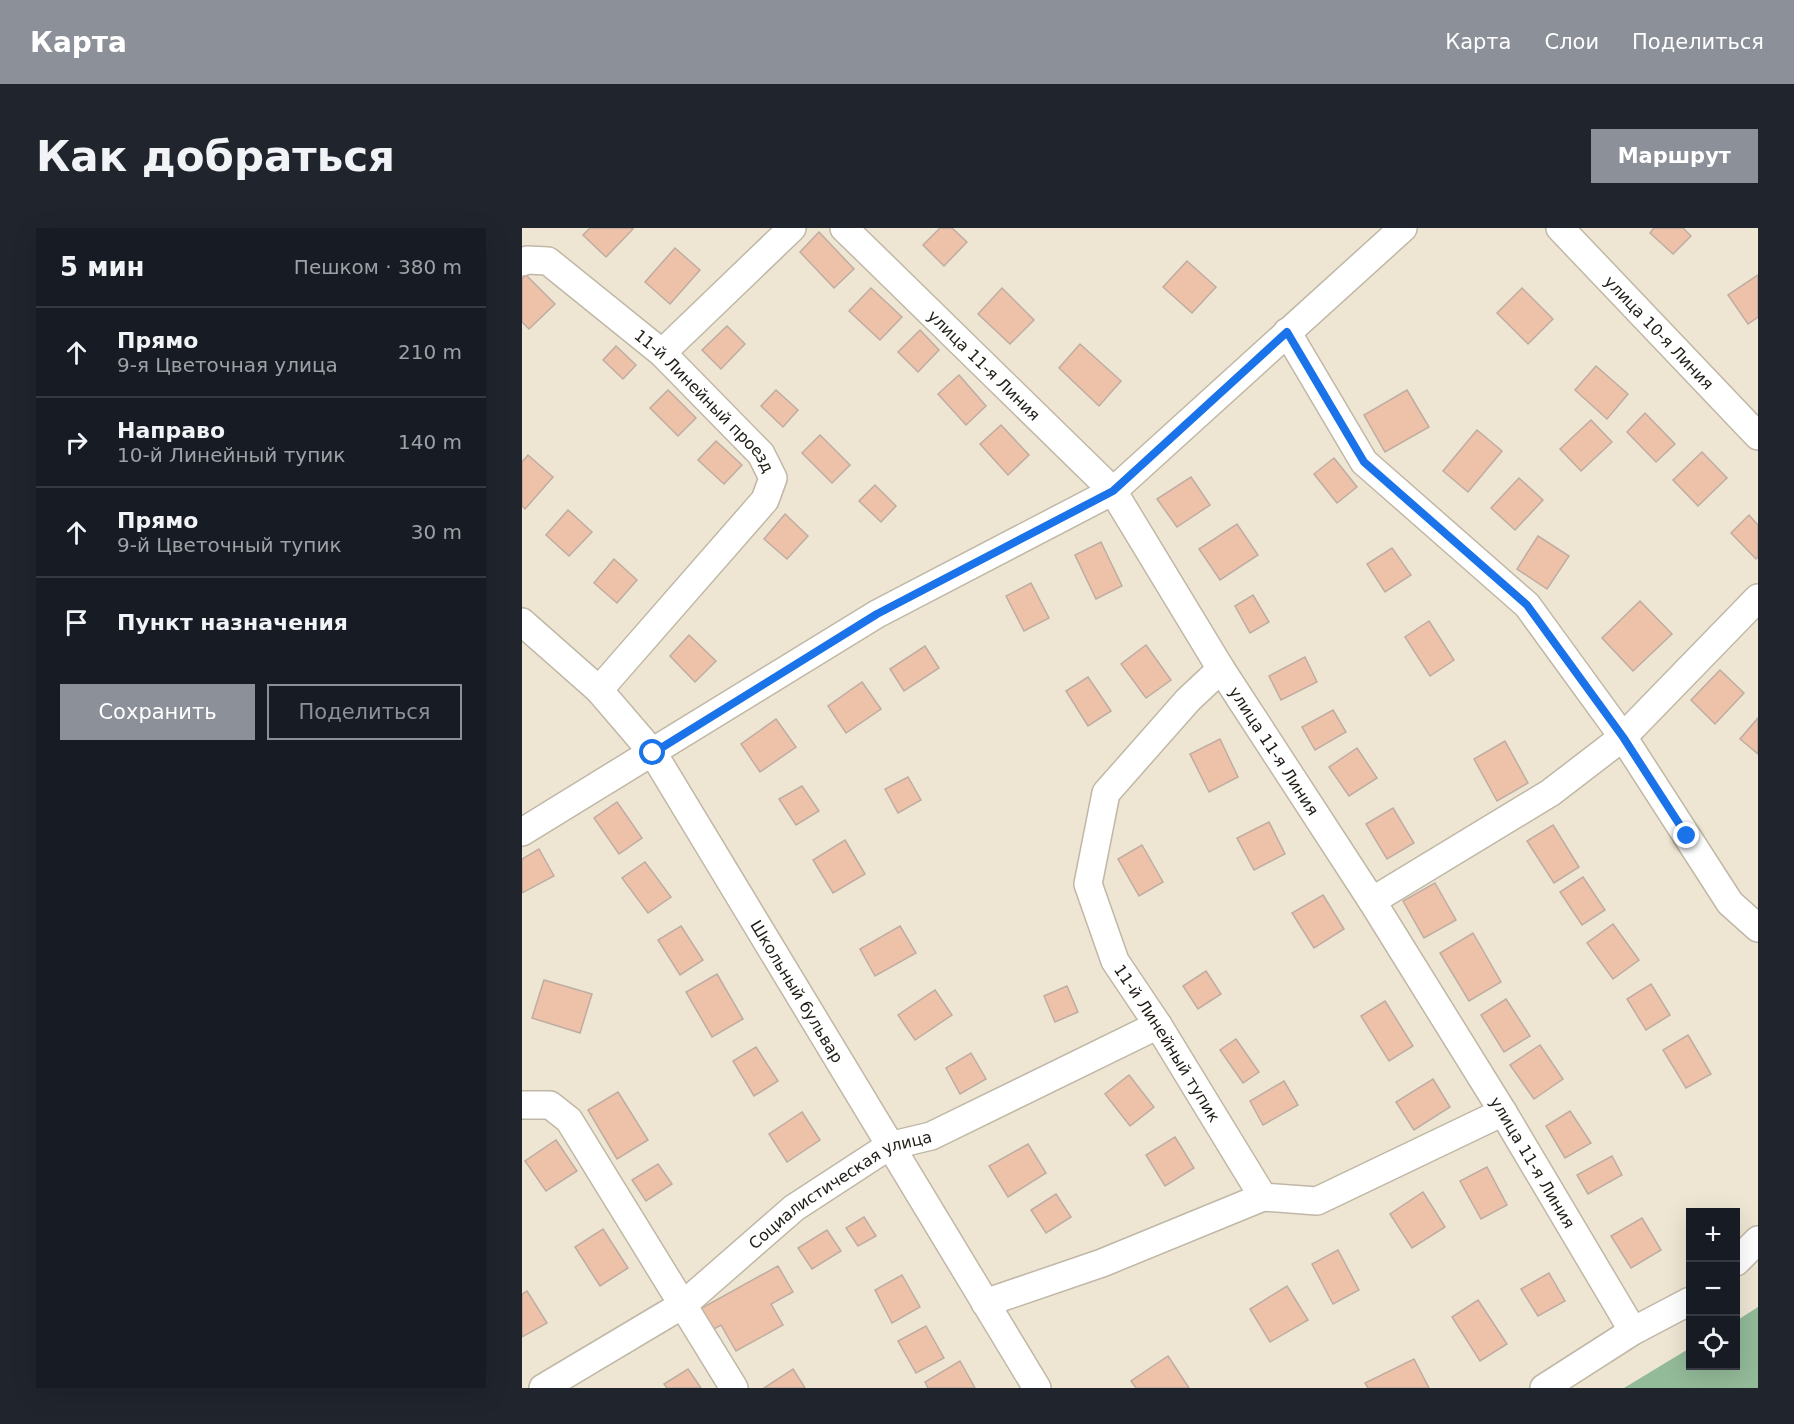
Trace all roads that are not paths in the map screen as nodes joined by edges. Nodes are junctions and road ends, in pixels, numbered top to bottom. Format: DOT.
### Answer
graph roads {
  1 [pos="792,228"];
  2 [pos="844,228"];
  3 [pos="1403,228"];
  4 [pos="1560,228"];
  5 [pos="522,262"];
  6 [pos="1287,332"];
  7 [pos="662,353"];
  8 [pos="1758,436"];
  9 [pos="1113,491"];
  10 [pos="1758,598"];
  11 [pos="522,622"];
  12 [pos="1221,669"];
  13 [pos="599,690"];
  14 [pos="1623,737"];
  15 [pos="653,753"];
  16 [pos="522,832"];
  17 [pos="1372,902"];
  18 [pos="1758,928"];
  19 [pos="1158,1025"];
  20 [pos="522,1105"];
  21 [pos="1503,1112"];
  22 [pos="889,1146"];
  23 [pos="1263,1197"];
  24 [pos="1758,1240"];
  25 [pos="1740,1258"];
  26 [pos="985,1303"];
  27 [pos="1686,1303"];
  28 [pos="684,1305"];
  29 [pos="1633,1331"];
  30 [pos="543,1388"];
  31 [pos="734,1388"];
  32 [pos="1037,1388"];
  33 [pos="1544,1388"];
  1 -- 7 [label="lane"];
  2 -- 9 [label="lane, улица 11-я Линия"];
  3 -- 6 [label="lane"];
  4 -- 8 [label="lane, улица 10-я Линия"];
  5 -- 7 [label="lane, 11-й Линейный проезд"];
  6 -- 9 [label="lane"];
  6 -- 14 [label="lane"];
  7 -- 13 [label="lane, 11-й Линейный проезд"];
  9 -- 12 [label="lane, улица 11-я Линия"];
  9 -- 15 [label="lane"];
  10 -- 14 [label="lane"];
  11 -- 13 [label="lane, Школьный бульвар"];
  12 -- 17 [label="lane, улица 11-я Линия"];
  12 -- 19 [label="lane, 11-й Линейный тупик"];
  13 -- 15 [label="lane, Школьный бульвар"];
  14 -- 17 [label="lane"];
  14 -- 18 [label="lane"];
  15 -- 16 [label="lane"];
  15 -- 22 [label="lane, Школьный бульвар"];
  17 -- 21 [label="lane, улица 11-я Линия"];
  19 -- 22 [label="lane, Социалистическая улица"];
  19 -- 23 [label="lane, 11-й Линейный тупик"];
  20 -- 28 [label="lane"];
  21 -- 23 [label="lane"];
  21 -- 29 [label="lane, улица 11-я Линия"];
  22 -- 26 [label="lane, Школьный бульвар"];
  22 -- 28 [label="lane, Социалистическая улица"];
  23 -- 26 [label="lane"];
  24 -- 25 [label="lane"];
  26 -- 32 [label="lane, Школьный бульвар"];
  27 -- 29 [label="lane"];
  28 -- 30 [label="lane, Социалистическая улица"];
  28 -- 31 [label="lane"];
  29 -- 33 [label="lane"];
}
